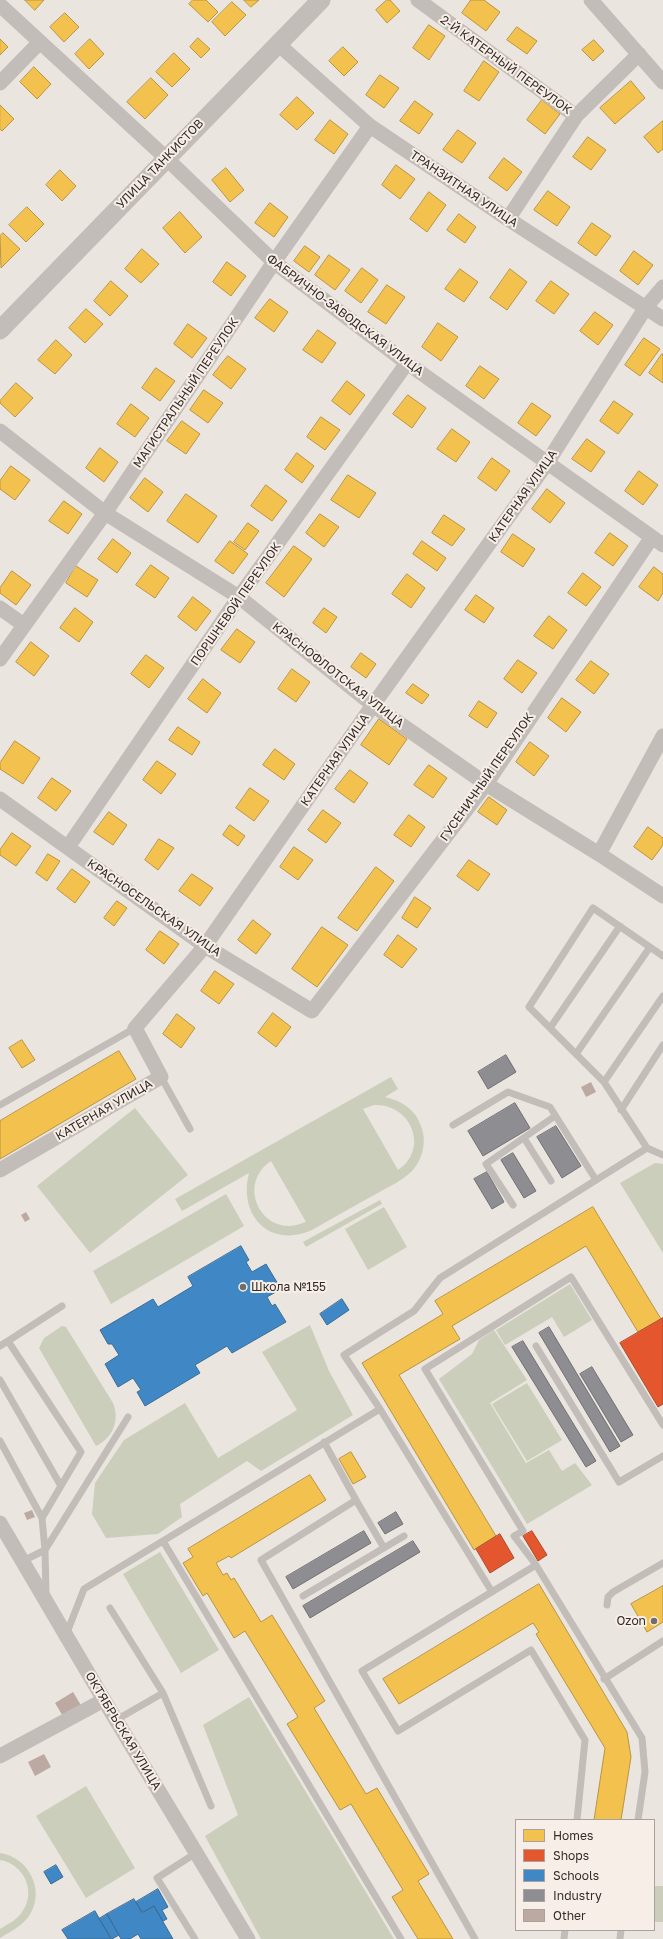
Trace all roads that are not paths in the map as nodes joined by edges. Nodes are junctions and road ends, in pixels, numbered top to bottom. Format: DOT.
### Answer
graph roads {
  1 [pos="321,0"];
  2 [pos="418,0"];
  3 [pos="591,0"];
  4 [pos="0,5"];
  5 [pos="39,43"];
  6 [pos="278,44"];
  7 [pos="639,54"];
  8 [pos="663,82"];
  9 [pos="0,83"];
  10 [pos="576,116"];
  11 [pos="370,126"];
  12 [pos="166,158"];
  13 [pos="508,220"];
  14 [pos="274,262"];
  15 [pos="663,287"];
  16 [pos="646,307"];
  17 [pos="663,318"];
  18 [pos="0,330"];
  19 [pos="407,363"];
  20 [pos="0,431"];
  21 [pos="547,463"];
  22 [pos="105,513"];
  23 [pos="657,541"];
  24 [pos="240,597"];
  25 [pos="0,608"];
  26 [pos="24,625"];
  27 [pos="0,659"];
  28 [pos="373,705"];
  29 [pos="663,736"];
  30 [pos="486,784"];
  31 [pos="0,799"];
  32 [pos="68,847"];
  33 [pos="600,854"];
  34 [pos="663,896"];
  35 [pos="620,926"];
  36 [pos="204,946"];
  37 [pos="650,947"];
  38 [pos="663,956"];
  39 [pos="663,996"];
  40 [pos="312,1011"];
  41 [pos="135,1028"];
  42 [pos="550,1028"];
  43 [pos="663,1045"];
  44 [pos="576,1054"];
  45 [pos="161,1077"];
  46 [pos="604,1082"];
  47 [pos="0,1105"];
  48 [pos="621,1110"];
  49 [pos="555,1116"];
  50 [pos="453,1126"];
  51 [pos="190,1129"];
  52 [pos="524,1138"];
  53 [pos="647,1148"];
  54 [pos="663,1155"];
  55 [pos="0,1170"];
  56 [pos="596,1180"];
  57 [pos="551,1181"];
  58 [pos="513,1205"];
  59 [pos="62,1306"];
  60 [pos="8,1341"];
  61 [pos="0,1346"];
  62 [pos="536,1346"];
  63 [pos="0,1380"];
  64 [pos="380,1409"];
  65 [pos="128,1418"];
  66 [pos="663,1425"];
  67 [pos="0,1441"];
  68 [pos="324,1442"];
  69 [pos="663,1456"];
  70 [pos="61,1486"];
  71 [pos="356,1500"];
  72 [pos="42,1518"];
  73 [pos="0,1523"];
  74 [pos="404,1536"];
  75 [pos="163,1541"];
  76 [pos="384,1548"];
  77 [pos="45,1550"];
  78 [pos="23,1561"];
  79 [pos="663,1563"];
  80 [pos="536,1565"];
  81 [pos="492,1592"];
  82 [pos="304,1596"];
  83 [pos="46,1598"];
  84 [pos="606,1605"];
  85 [pos="110,1608"];
  86 [pos="66,1635"];
  87 [pos="663,1640"];
  88 [pos="604,1679"];
  89 [pos="163,1693"];
  90 [pos="104,1700"];
  91 [pos="116,1720"];
  92 [pos="0,1756"];
  93 [pos="211,1806"];
  94 [pos="576,1819"];
  95 [pos="638,1819"];
  96 [pos="196,1853"];
  97 [pos="195,1939"];
  98 [pos="248,1939"];
  99 [pos="402,1939"];
  100 [pos="475,1939"];
  1 -- 6 [label="street, УЛИЦА ТАНКИСТОВ"];
  2 -- 10 [label="street, 2-Й КАТЕРНЫЙ ПЕРЕУЛОК"];
  3 -- 7 [label="street"];
  4 -- 5 [label="street, ФАБРИЧНО-ЗАВОДСКАЯ УЛИЦА"];
  5 -- 9 [label="street"];
  5 -- 12 [label="street, ФАБРИЧНО-ЗАВОДСКАЯ УЛИЦА"];
  6 -- 11 [label="street, ТРАНЗИТНАЯ УЛИЦА"];
  6 -- 12 [label="street, УЛИЦА ТАНКИСТОВ"];
  7 -- 8 [label="street"];
  7 -- 10 [label="street"];
  10 -- 13 [label="street"];
  11 -- 13 [label="street, ТРАНЗИТНАЯ УЛИЦА"];
  11 -- 14 [label="street, МАГИСТРАЛЬНЫЙ ПЕРЕУЛОК"];
  12 -- 14 [label="street, ФАБРИЧНО-ЗАВОДСКАЯ УЛИЦА"];
  12 -- 18 [label="street, УЛИЦА ТАНКИСТОВ"];
  13 -- 16 [label="street, ТРАНЗИТНАЯ УЛИЦА"];
  14 -- 19 [label="street, ФАБРИЧНО-ЗАВОДСКАЯ УЛИЦА"];
  14 -- 22 [label="street, МАГИСТРАЛЬНЫЙ ПЕРЕУЛОК"];
  15 -- 16 [label="street, КАТЕРНАЯ УЛИЦА"];
  16 -- 17 [label="street, ТРАНЗИТНАЯ УЛИЦА"];
  16 -- 21 [label="street, КАТЕРНАЯ УЛИЦА"];
  19 -- 21 [label="street, ФАБРИЧНО-ЗАВОДСКАЯ УЛИЦА"];
  19 -- 24 [label="street, ПОРШНЕВОЙ ПЕРЕУЛОК"];
  20 -- 22 [label="street, КРАСНОФЛОТСКАЯ УЛИЦА"];
  21 -- 23 [label="street, ФАБРИЧНО-ЗАВОДСКАЯ УЛИЦА"];
  21 -- 28 [label="street, КАТЕРНАЯ УЛИЦА"];
  22 -- 24 [label="street, КРАСНОФЛОТСКАЯ УЛИЦА"];
  22 -- 26 [label="street, МАГИСТРАЛЬНЫЙ ПЕРЕУЛОК"];
  23 -- 30 [label="street, ГУСЕНИЧНЫЙ ПЕРЕУЛОК"];
  24 -- 28 [label="street, КРАСНОФЛОТСКАЯ УЛИЦА"];
  24 -- 32 [label="street, ПОРШНЕВОЙ ПЕРЕУЛОК"];
  25 -- 26 [label="street"];
  26 -- 27 [label="street, МАГИСТРАЛЬНЫЙ ПЕРЕУЛОК"];
  28 -- 30 [label="street, КРАСНОФЛОТСКАЯ УЛИЦА"];
  28 -- 36 [label="street, КАТЕРНАЯ УЛИЦА"];
  29 -- 33 [label="street"];
  30 -- 33 [label="street, КРАСНОФЛОТСКАЯ УЛИЦА"];
  30 -- 40 [label="street, ГУСЕНИЧНЫЙ ПЕРЕУЛОК"];
  31 -- 32 [label="street, КРАСНОСЕЛЬСКАЯ УЛИЦА"];
  32 -- 36 [label="street, КРАСНОСЕЛЬСКАЯ УЛИЦА"];
  33 -- 34 [label="street, КРАСНОФЛОТСКАЯ УЛИЦА"];
  35 -- 37 [label="lane"];
  35 -- 42 [label="lane"];
  35 -- 42 [label="lane"];
  36 -- 40 [label="street, КРАСНОСЕЛЬСКАЯ УЛИЦА"];
  36 -- 41 [label="street, КАТЕРНАЯ УЛИЦА"];
  37 -- 38 [label="lane"];
  37 -- 44 [label="lane"];
  39 -- 46 [label="lane"];
  41 -- 45 [label="street, КАТЕРНАЯ УЛИЦА"];
  41 -- 47 [label="lane"];
  42 -- 44 [label="lane"];
  43 -- 48 [label="lane"];
  44 -- 46 [label="lane"];
  45 -- 51 [label="lane"];
  45 -- 55 [label="street, КАТЕРНАЯ УЛИЦА"];
  46 -- 48 [label="lane"];
  48 -- 53 [label="lane"];
  49 -- 50 [label="lane"];
  49 -- 52 [label="lane"];
  49 -- 56 [label="lane"];
  52 -- 57 [label="lane"];
  52 -- 58 [label="lane"];
  53 -- 54 [label="lane"];
  53 -- 56 [label="lane"];
  56 -- 64 [label="lane"];
  59 -- 60 [label="lane"];
  60 -- 61 [label="lane"];
  60 -- 70 [label="lane"];
  62 -- 69 [label="lane"];
  63 -- 70 [label="lane"];
  64 -- 68 [label="lane"];
  64 -- 81 [label="lane"];
  65 -- 77 [label="lane"];
  66 -- 80 [label="lane"];
  67 -- 72 [label="lane"];
  68 -- 71 [label="lane"];
  68 -- 75 [label="lane"];
  70 -- 72 [label="lane"];
  71 -- 76 [label="lane"];
  71 -- 100 [label="lane"];
  72 -- 77 [label="lane"];
  73 -- 78 [label="street, ОКТЯБРЬСКАЯ УЛИЦА"];
  74 -- 76 [label="lane"];
  75 -- 86 [label="lane"];
  75 -- 99 [label="lane"];
  76 -- 82 [label="lane"];
  77 -- 78 [label="lane"];
  77 -- 83 [label="lane"];
  78 -- 83 [label="street, ОКТЯБРЬСКАЯ УЛИЦА"];
  79 -- 84 [label="lane"];
  80 -- 81 [label="lane"];
  80 -- 88 [label="lane"];
  81 -- 94 [label="lane"];
  83 -- 86 [label="street, ОКТЯБРЬСКАЯ УЛИЦА"];
  85 -- 89 [label="lane"];
  86 -- 90 [label="street, ОКТЯБРЬСКАЯ УЛИЦА"];
  87 -- 88 [label="lane"];
  88 -- 95 [label="lane"];
  89 -- 91 [label="lane"];
  89 -- 93 [label="lane"];
  90 -- 91 [label="street, ОКТЯБРЬСКАЯ УЛИЦА"];
  90 -- 92 [label="street"];
  91 -- 96 [label="street, ОКТЯБРЬСКАЯ УЛИЦА"];
  96 -- 97 [label="lane"];
  96 -- 98 [label="street, ОКТЯБРЬСКАЯ УЛИЦА"];
}
